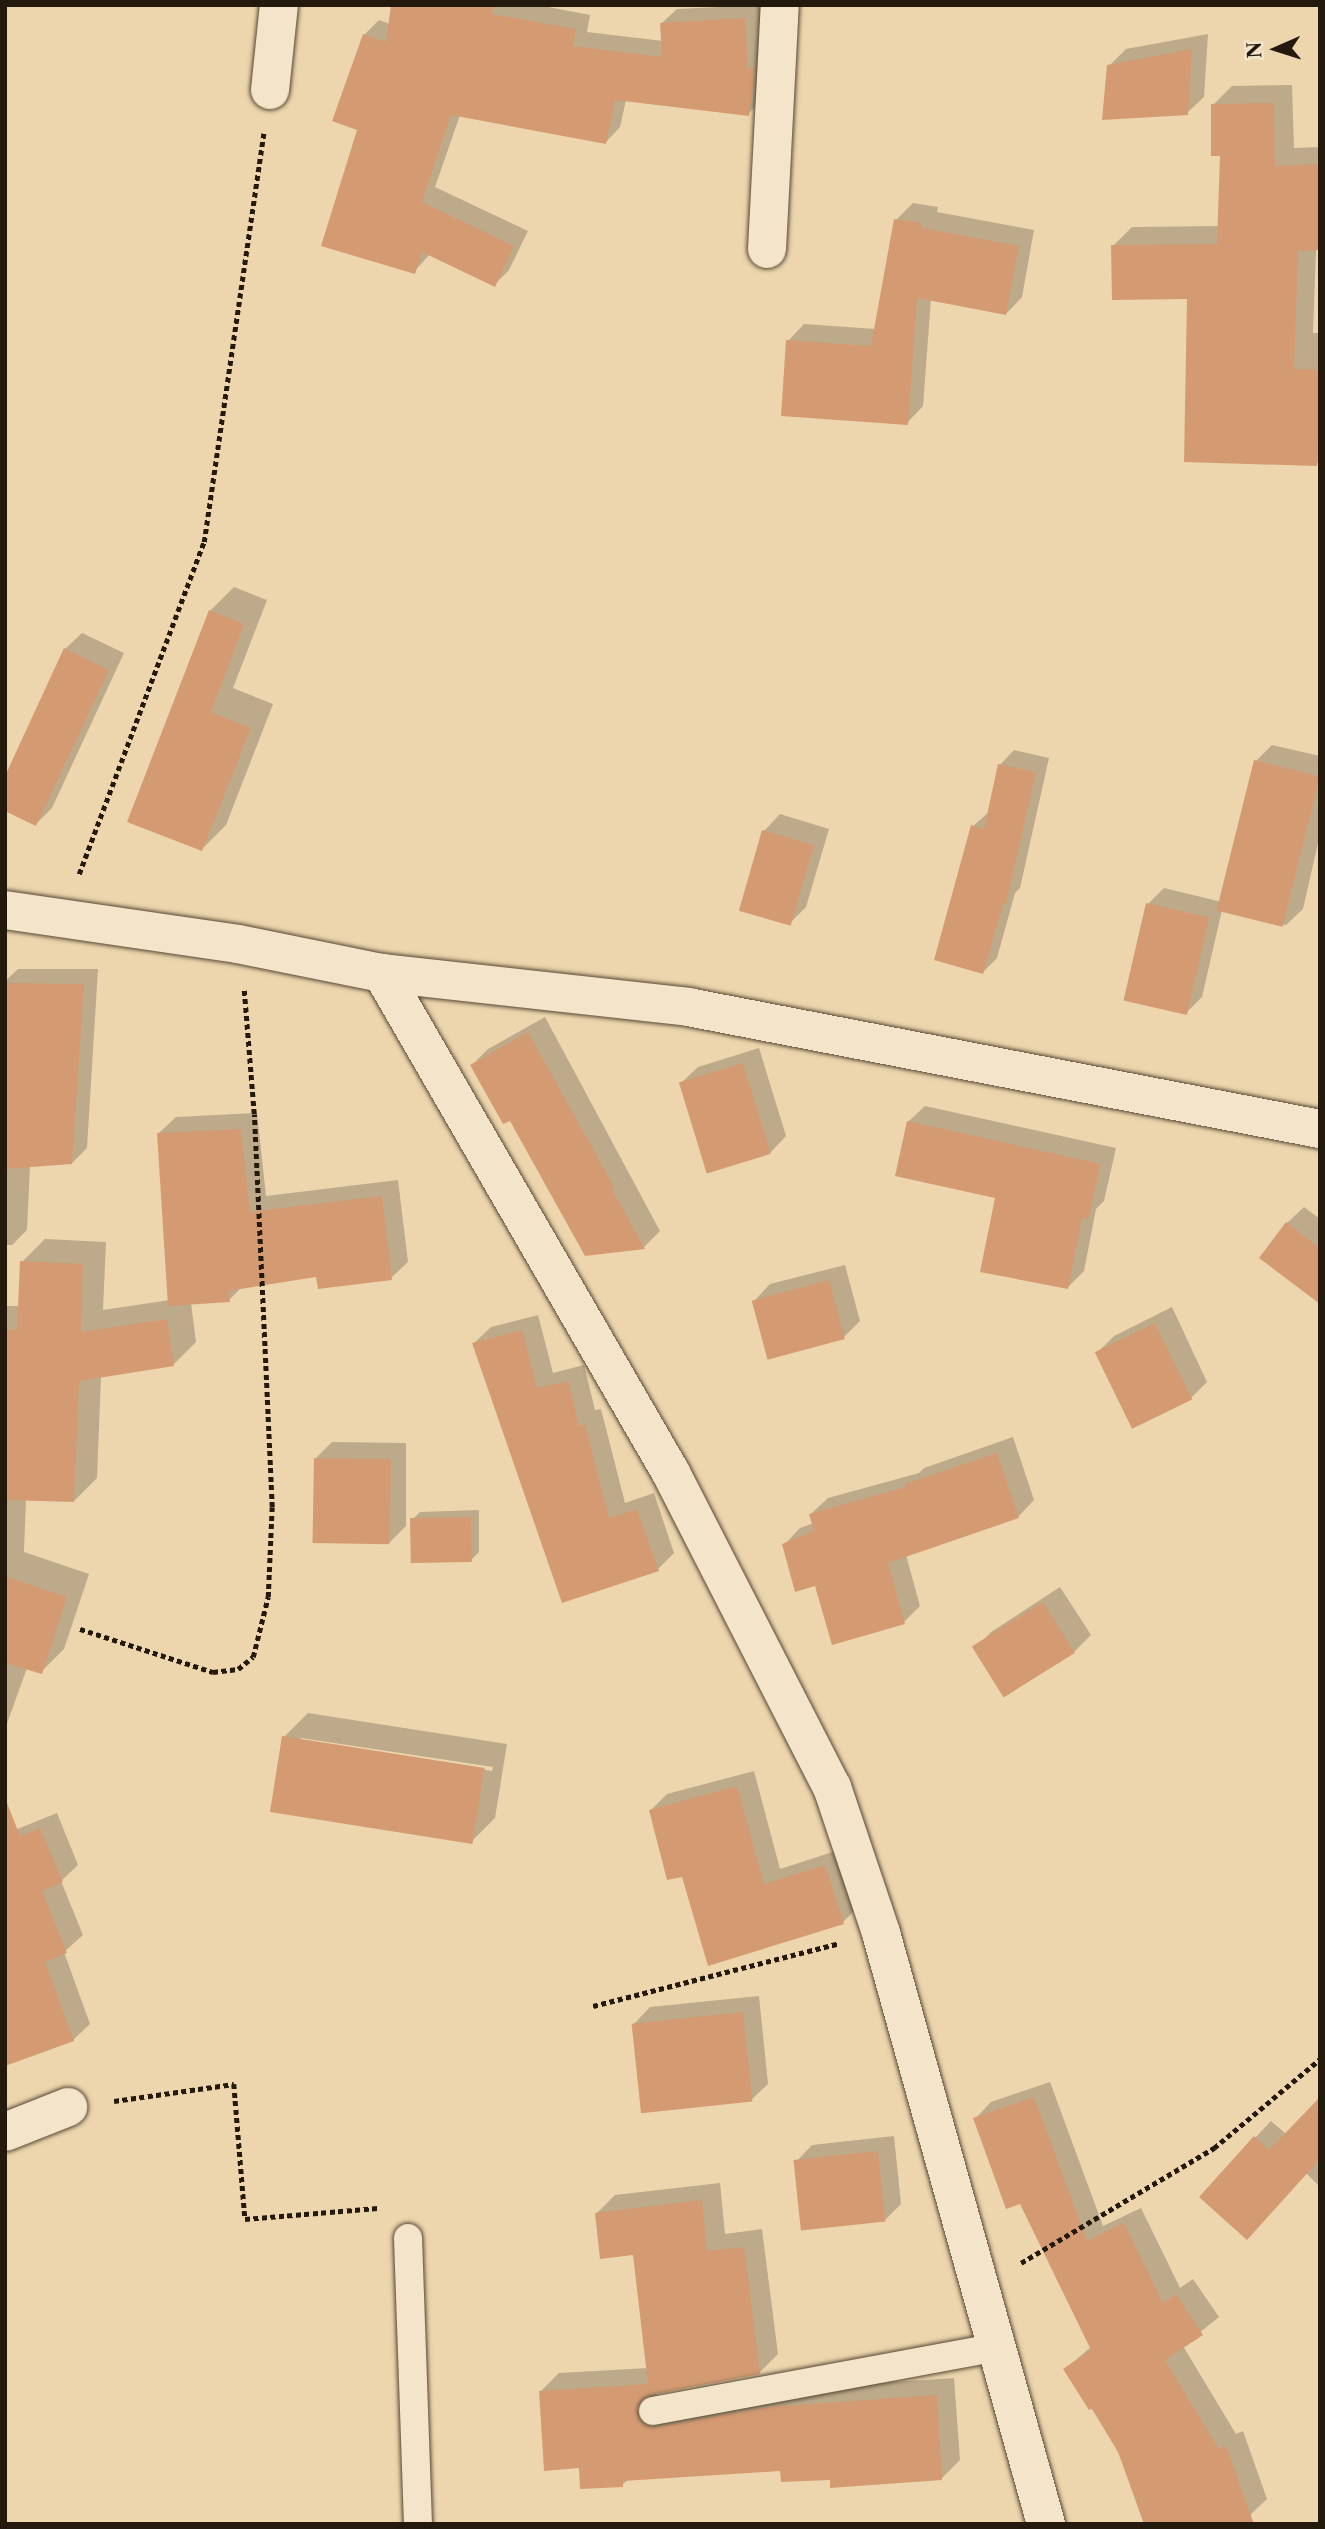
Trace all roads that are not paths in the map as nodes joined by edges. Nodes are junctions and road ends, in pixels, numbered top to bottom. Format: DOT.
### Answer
graph roads {
  1 [pos="279,5"];
  2 [pos="780,5"];
  3 [pos="270,90"];
  4 [pos="767,249"];
  5 [pos="5,910"];
  6 [pos="382,973"];
  7 [pos="1320,1128"];
  8 [pos="68,2107"];
  9 [pos="5,2132"];
  10 [pos="408,2238"];
  11 [pos="998,2347"];
  12 [pos="653,2411"];
  13 [pos="418,2524"];
  14 [pos="1045,2524"];
  1 -- 3 [label="street"];
  2 -- 4 [label="street"];
  5 -- 6 [label="street"];
  6 -- 7 [label="street"];
  6 -- 11 [label="street"];
  8 -- 9 [label="street"];
  10 -- 13 [label="lane"];
  11 -- 12 [label="lane"];
  11 -- 14 [label="street"];
}
